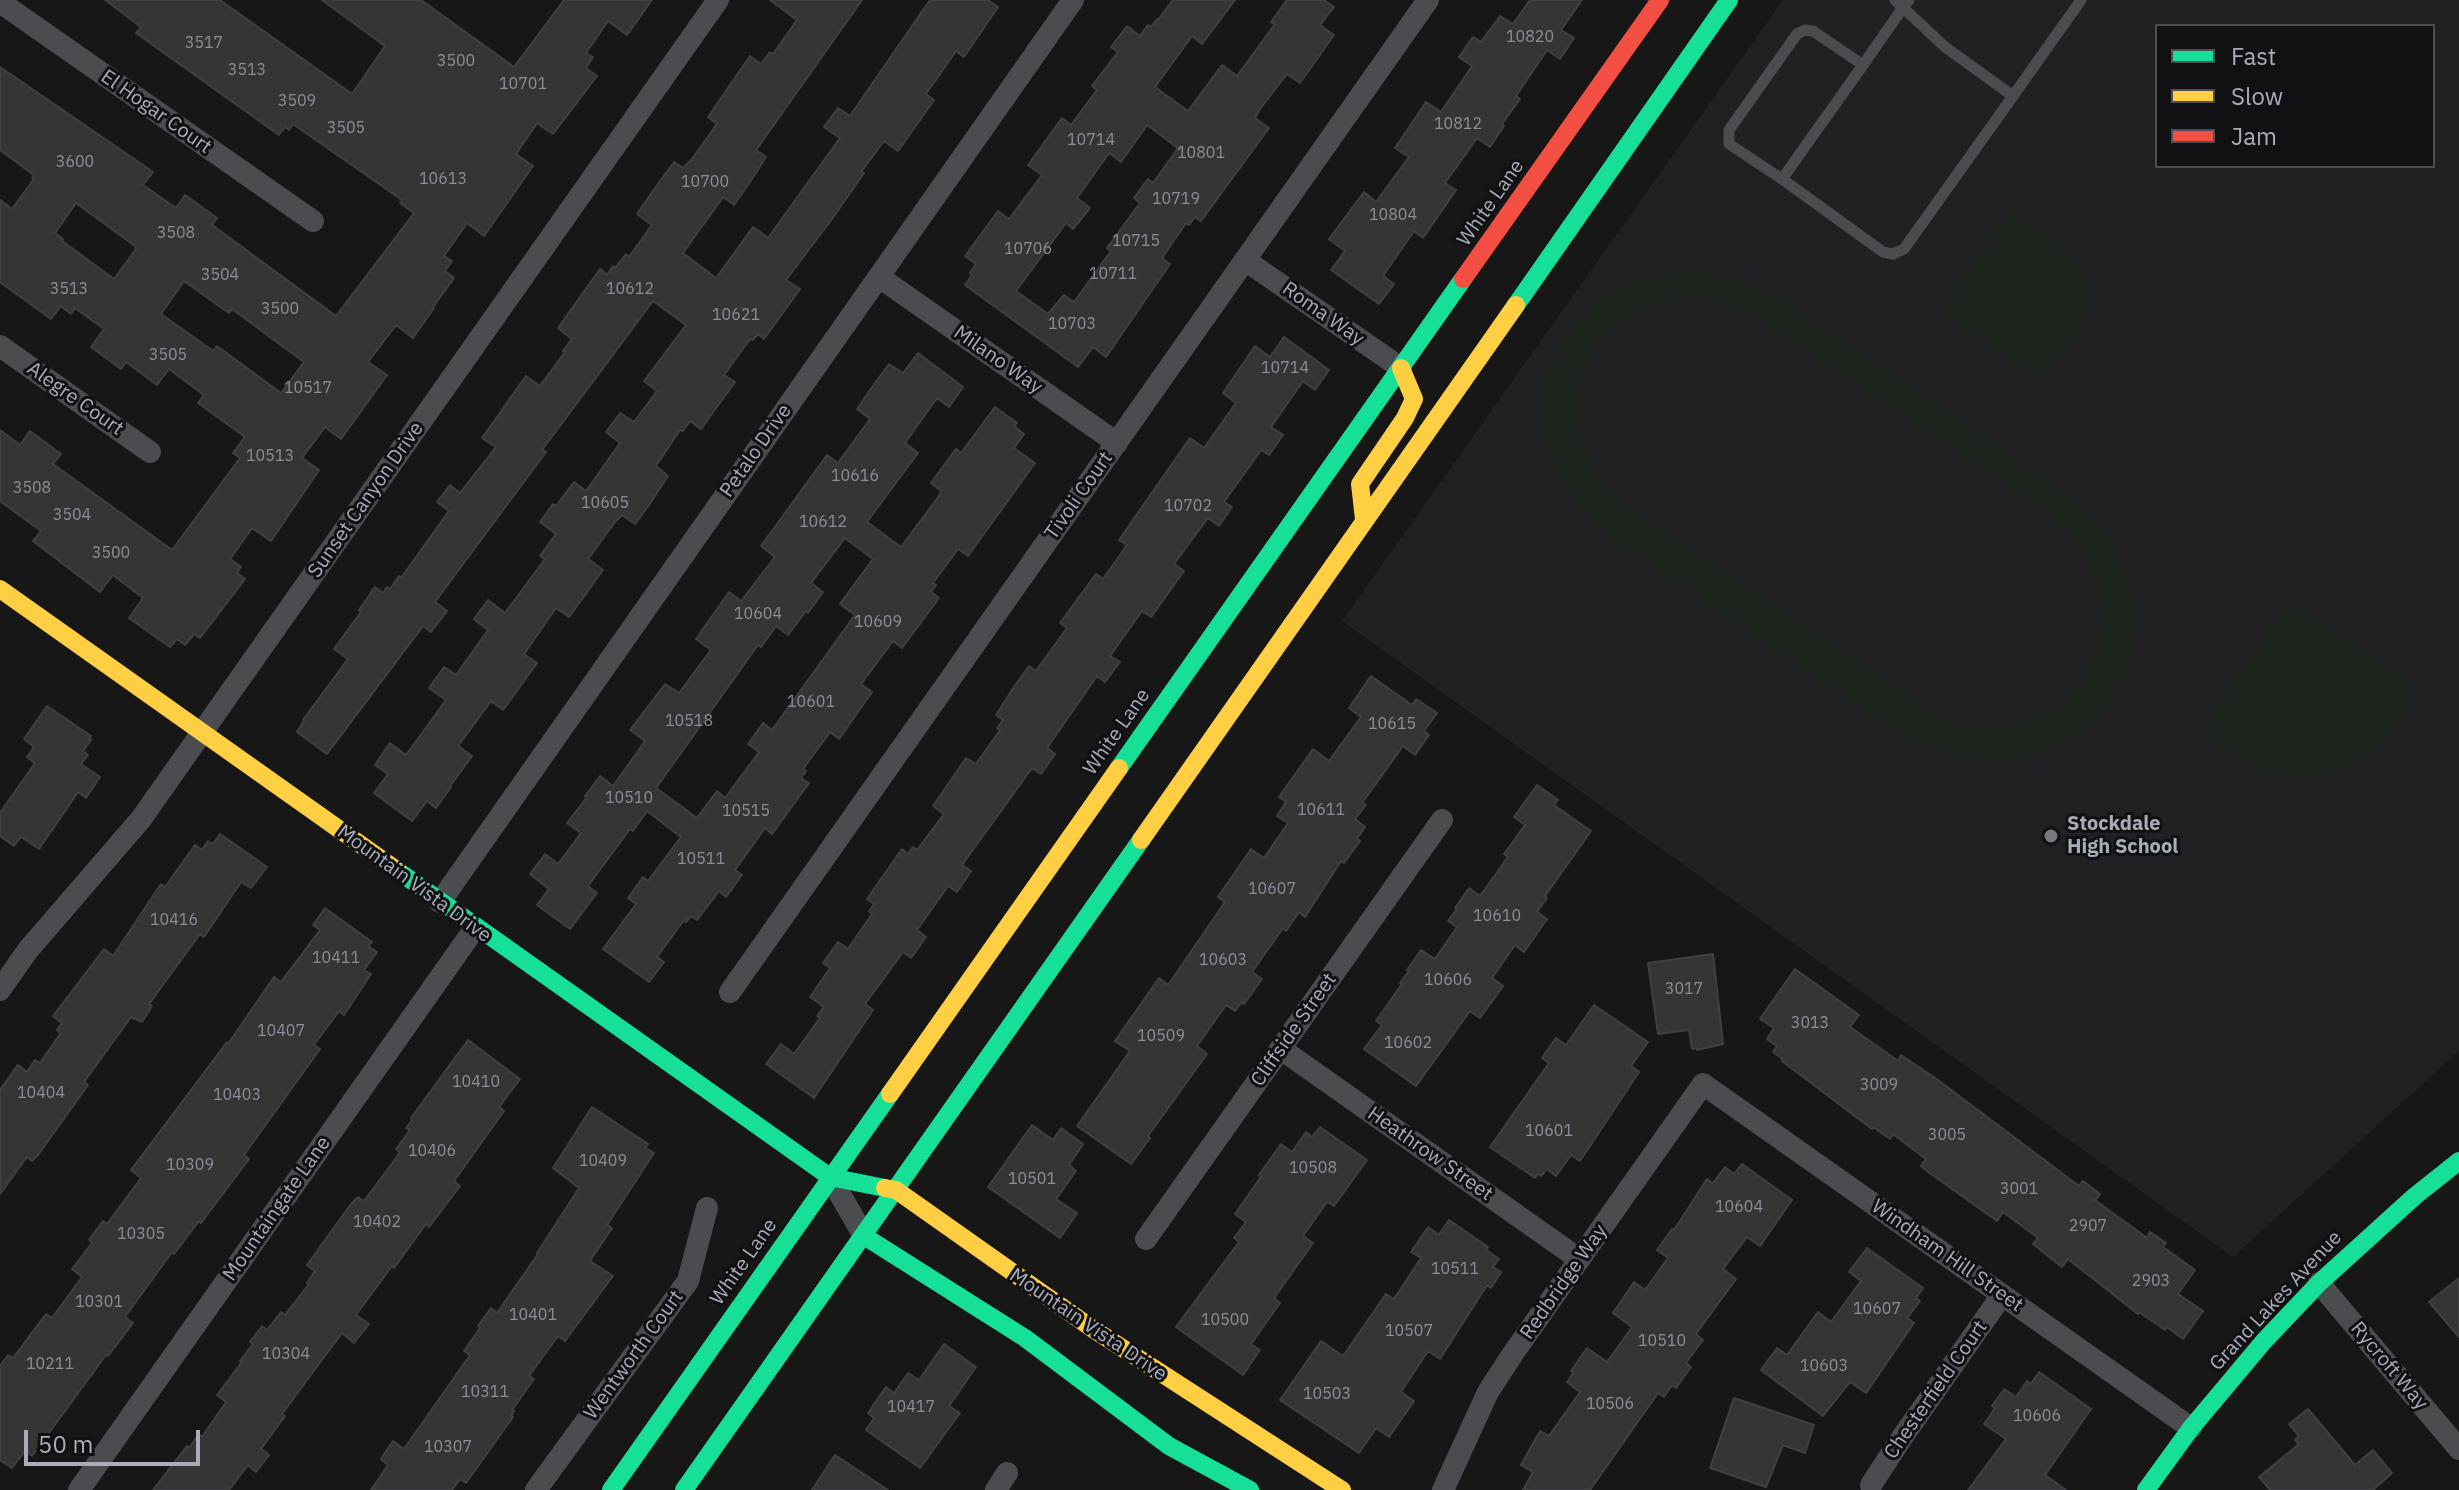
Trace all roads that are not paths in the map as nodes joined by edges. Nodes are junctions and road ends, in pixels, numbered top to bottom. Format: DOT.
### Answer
graph roads {
  1 [pos="718,0"];
  2 [pos="1073,0"];
  3 [pos="1428,0"];
  4 [pos="1660,0"];
  5 [pos="1729,0"];
  6 [pos="2081,0"];
  7 [pos="0,2"];
  8 [pos="1903,2"];
  9 [pos="1863,65"];
  10 [pos="2013,96"];
  11 [pos="1782,179"];
  12 [pos="313,221"];
  13 [pos="1245,260"];
  14 [pos="879,277"];
  15 [pos="0,346"];
  16 [pos="1401,368"];
  17 [pos="1117,443"];
  18 [pos="150,452"];
  19 [pos="1364,519"];
  20 [pos="0,589"];
  21 [pos="203,733"];
  22 [pos="1442,820"];
  23 [pos="440,902"];
  24 [pos="475,928"];
  25 [pos="0,990"];
  26 [pos="730,992"];
  27 [pos="1281,1049"];
  28 [pos="1703,1084"];
  29 [pos="2459,1161"];
  30 [pos="830,1177"];
  31 [pos="896,1190"];
  32 [pos="707,1208"];
  33 [pos="864,1236"];
  34 [pos="1146,1239"];
  35 [pos="1579,1259"];
  36 [pos="2319,1283"];
  37 [pos="2002,1295"];
  38 [pos="2191,1428"];
  39 [pos="2459,1449"];
  40 [pos="1871,1485"];
  41 [pos="79,1490"];
  42 [pos="536,1490"];
  43 [pos="611,1490"];
  44 [pos="684,1490"];
  45 [pos="1250,1490"];
  46 [pos="1342,1490"];
  47 [pos="1443,1490"];
  48 [pos="2146,1490"];
  1 -- 21 [label="street, Sunset Canyon Drive"];
  2 -- 14 [label="street, Petalo Drive"];
  3 -- 13 [label="street, Tivoli Court"];
  4 -- 16 [label="main road, White Lane"];
  5 -- 19 [label="main road"];
  6 -- 10 [label="lane"];
  7 -- 12 [label="street, El Hogar Court"];
  8 -- 9 [label="lane"];
  8 -- 10 [label="lane"];
  9 -- 11 [label="lane"];
  9 -- 11 [label="lane"];
  10 -- 11 [label="lane"];
  13 -- 16 [label="street, Roma Way"];
  13 -- 17 [label="street, Tivoli Court"];
  14 -- 17 [label="street, Milano Way"];
  14 -- 23 [label="street, Petalo Drive"];
  15 -- 18 [label="street, Alegre Court"];
  16 -- 19 [label="main road"];
  16 -- 30 [label="main road, White Lane"];
  17 -- 26 [label="street, Tivoli Court"];
  19 -- 31 [label="main road"];
  20 -- 21 [label="main road, Mountain Vista Drive"];
  21 -- 23 [label="main road, Mountain Vista Drive"];
  21 -- 25 [label="street, Sunset Canyon Drive"];
  22 -- 27 [label="street, Cliffside Street"];
  23 -- 24 [label="main road, Mountain Vista Drive"];
  24 -- 30 [label="main road, Mountain Vista Drive"];
  24 -- 41 [label="street, Mountaingate Lane"];
  27 -- 34 [label="street, Cliffside Street"];
  27 -- 35 [label="street, Heathrow Street"];
  28 -- 35 [label="street, Redbridge Way"];
  28 -- 37 [label="street, Windham Hill Street"];
  29 -- 36 [label="main road, Grand Lakes Avenue"];
  30 -- 31 [label="main road, Mountain Vista Drive"];
  30 -- 33 [label="street, Mountain Vista Drive"];
  30 -- 43 [label="main road, White Lane"];
  31 -- 33 [label="main road"];
  31 -- 46 [label="main road, Mountain Vista Drive"];
  32 -- 42 [label="street, Wentworth Court"];
  33 -- 44 [label="main road"];
  33 -- 45 [label="main road, Mountain Vista Drive"];
  35 -- 47 [label="street, Redbridge Way"];
  36 -- 38 [label="main road, Grand Lakes Avenue"];
  36 -- 39 [label="street, Rycroft Way"];
  37 -- 38 [label="street, Windham Hill Street"];
  37 -- 40 [label="street, Chesterfield Court"];
  38 -- 48 [label="main road, Grand Lakes Avenue"];
}
